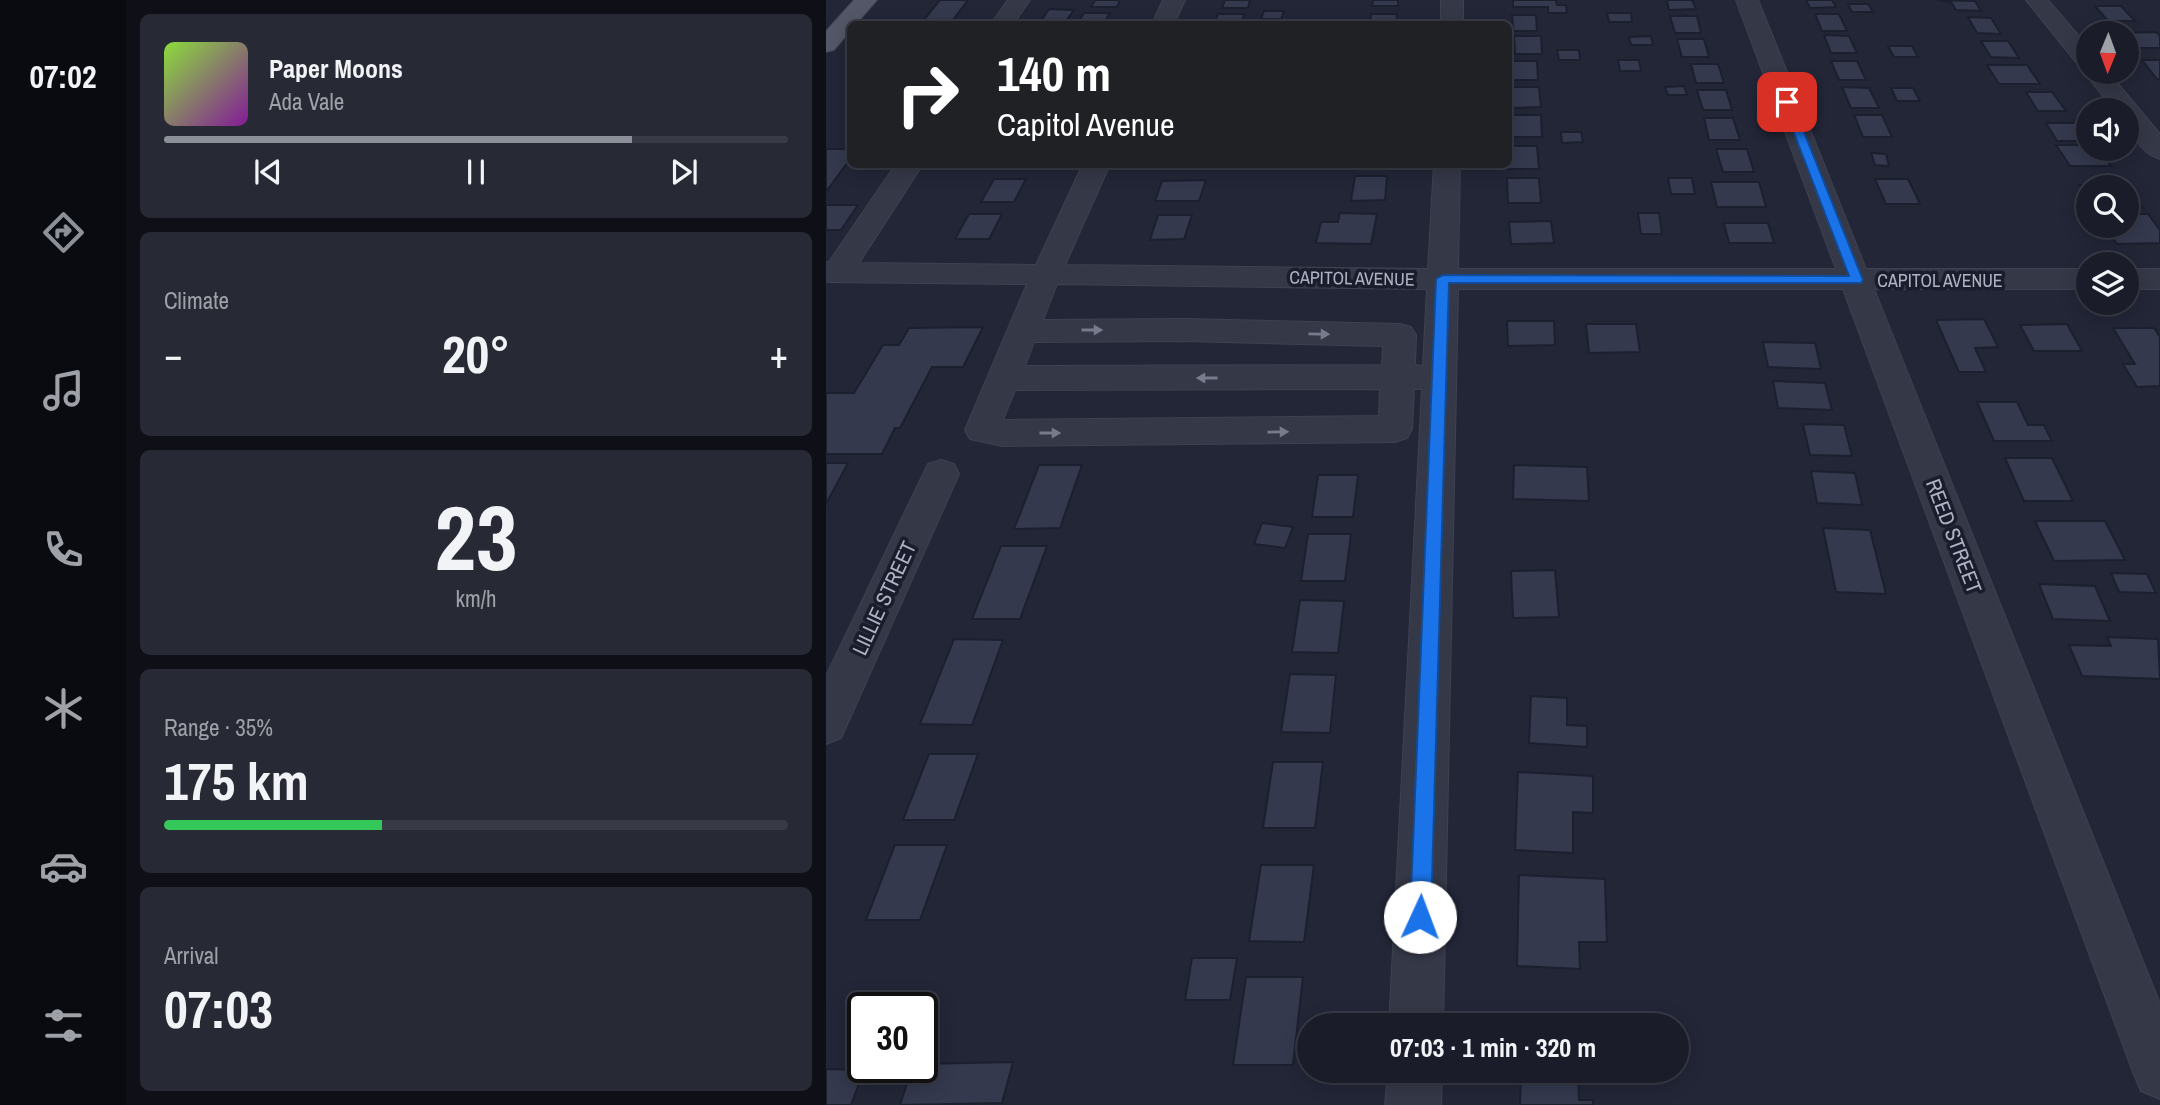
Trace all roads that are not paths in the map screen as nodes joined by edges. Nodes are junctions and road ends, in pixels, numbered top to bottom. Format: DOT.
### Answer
graph roads {
  1 [pos="866,0"];
  2 [pos="1019,0"];
  3 [pos="1174,0"];
  4 [pos="1452,0"];
  5 [pos="1747,0"];
  6 [pos="2037,0"];
  7 [pos="847,21"];
  8 [pos="847,21"];
  9 [pos="1004,21"];
  10 [pos="1164,21"];
  11 [pos="1451,21"];
  12 [pos="826,45"];
  13 [pos="2076,47"];
  14 [pos="2106,84"];
  15 [pos="2160,151"];
  16 [pos="907,168"];
  17 [pos="1095,168"];
  18 [pos="1447,168"];
  19 [pos="832,272"];
  20 [pos="1046,274"];
  21 [pos="1443,279"];
  22 [pos="2076,279"];
  23 [pos="2139,279"];
  24 [pos="2160,279"];
  25 [pos="1857,280"];
  26 [pos="1023,331"];
  27 [pos="1441,376"];
  28 [pos="1003,378"];
  29 [pos="1397,378"];
  30 [pos="941,474"];
  31 [pos="826,723"];
  32 [pos="1416,1013"];
  33 [pos="2160,1072"];
  34 [pos="1414,1083"];
  35 [pos="1413,1105"];
  1 -- 8 [label="main road"];
  2 -- 9 [label="street"];
  3 -- 10 [label="street"];
  4 -- 11 [label="street"];
  5 -- 25 [label="street, REED STREET"];
  6 -- 13 [label="street"];
  7 -- 12 [label="main road"];
  14 -- 15 [label="street"];
  16 -- 19 [label="street"];
  17 -- 20 [label="street"];
  18 -- 21 [label="street"];
  19 -- 20 [label="street, CAPITOL AVENUE"];
  20 -- 21 [label="street, CAPITOL AVENUE"];
  20 -- 26 [label="street"];
  21 -- 25 [label="street, CAPITOL AVENUE"];
  21 -- 27 [label="street"];
  22 -- 25 [label="street, CAPITOL AVENUE"];
  23 -- 24 [label="street"];
  25 -- 33 [label="street, REED STREET"];
  26 -- 28 [label="street"];
  26 -- 29 [label="street, one-way"];
  27 -- 29 [label="street"];
  27 -- 32 [label="street"];
  29 -- 28 [label="street, one-way"];
  28 -- 29 [label="street, one-way"];
  30 -- 31 [label="street, LILLIE STREET"];
  34 -- 35 [label="street"];
}
